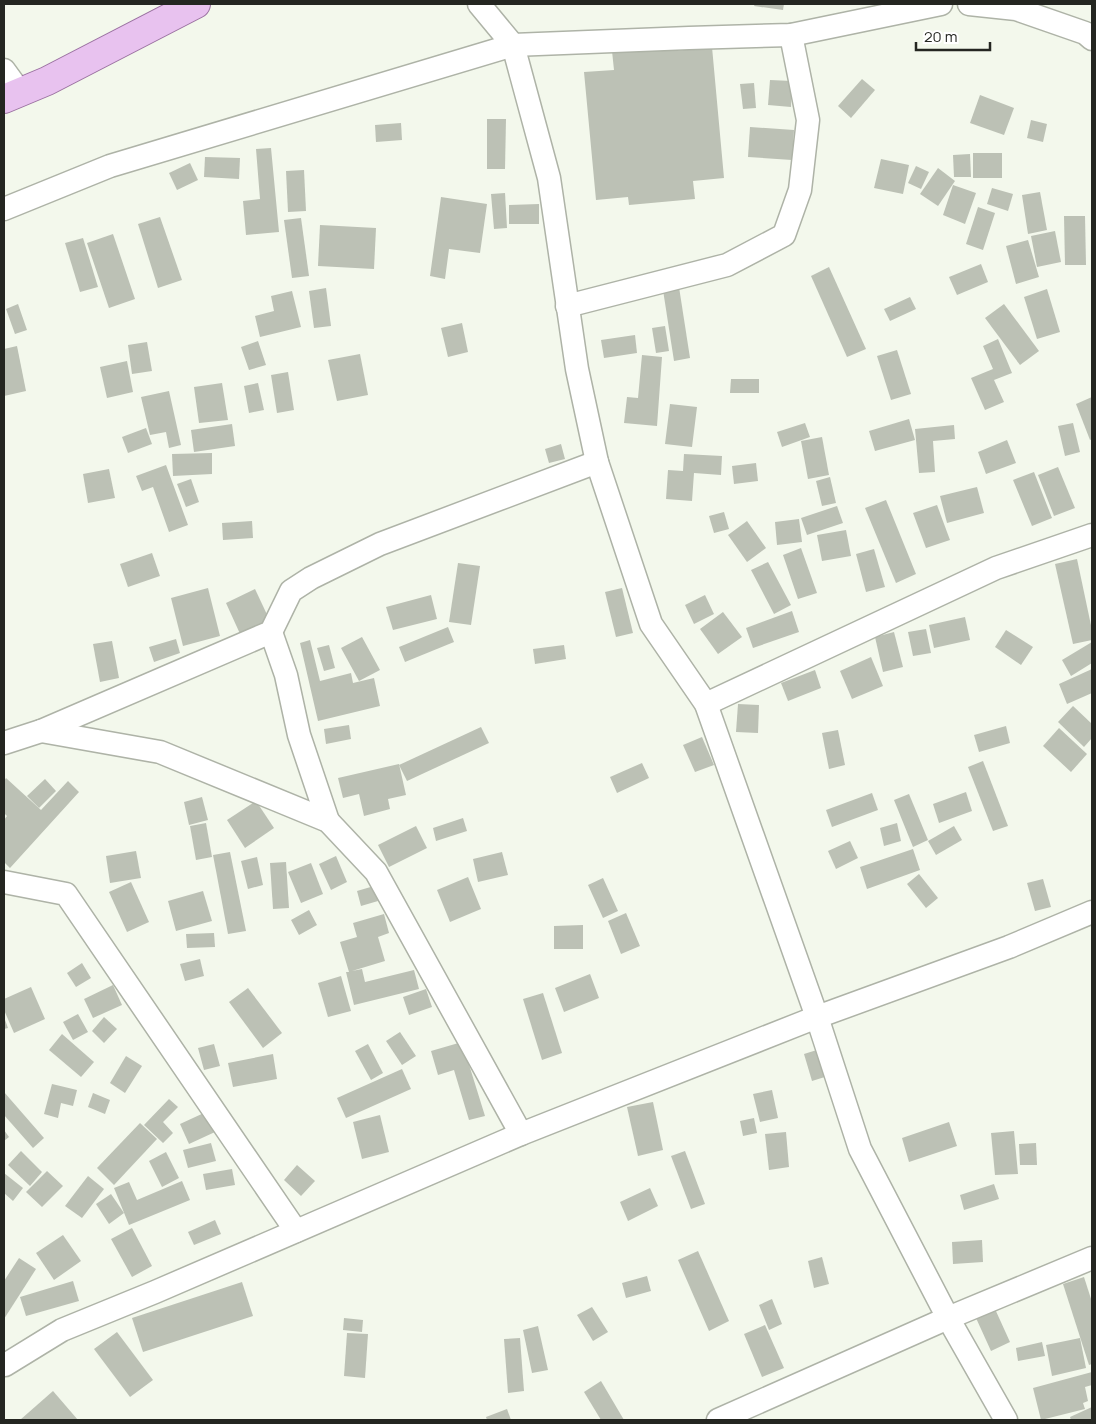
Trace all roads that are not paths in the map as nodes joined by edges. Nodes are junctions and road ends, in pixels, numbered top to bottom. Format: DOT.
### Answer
graph roads {
  1 [pos="196,4"];
  2 [pos="479,4"];
  3 [pos="941,4"];
  4 [pos="969,4"];
  5 [pos="791,35"];
  6 [pos="1092,39"];
  7 [pos="513,46"];
  8 [pos="4,70"];
  9 [pos="12,95"];
  10 [pos="4,209"];
  11 [pos="567,306"];
  12 [pos="597,462"];
  13 [pos="1092,535"];
  14 [pos="271,632"];
  15 [pos="706,704"];
  16 [pos="41,730"];
  17 [pos="4,742"];
  18 [pos="328,821"];
  19 [pos="4,882"];
  20 [pos="1092,912"];
  21 [pos="817,1017"];
  22 [pos="521,1134"];
  23 [pos="296,1231"];
  24 [pos="1092,1258"];
  25 [pos="948,1318"];
  26 [pos="5,1365"];
  27 [pos="718,1420"];
  28 [pos="1006,1420"];
  1 -- 9 [label="main road"];
  2 -- 7 [label="street"];
  3 -- 5 [label="street"];
  4 -- 6 [label="street"];
  5 -- 7 [label="street"];
  5 -- 11 [label="street"];
  7 -- 10 [label="street"];
  7 -- 11 [label="street"];
  8 -- 9 [label="street"];
  11 -- 12 [label="street"];
  12 -- 14 [label="street"];
  12 -- 15 [label="street"];
  13 -- 15 [label="street"];
  14 -- 16 [label="street"];
  14 -- 18 [label="street"];
  15 -- 21 [label="street"];
  16 -- 17 [label="street"];
  16 -- 18 [label="street"];
  18 -- 22 [label="street"];
  19 -- 23 [label="street"];
  20 -- 21 [label="street"];
  21 -- 22 [label="street"];
  21 -- 25 [label="street"];
  22 -- 23 [label="street"];
  23 -- 26 [label="street"];
  24 -- 25 [label="street"];
  25 -- 27 [label="street"];
  25 -- 28 [label="street"];
}
